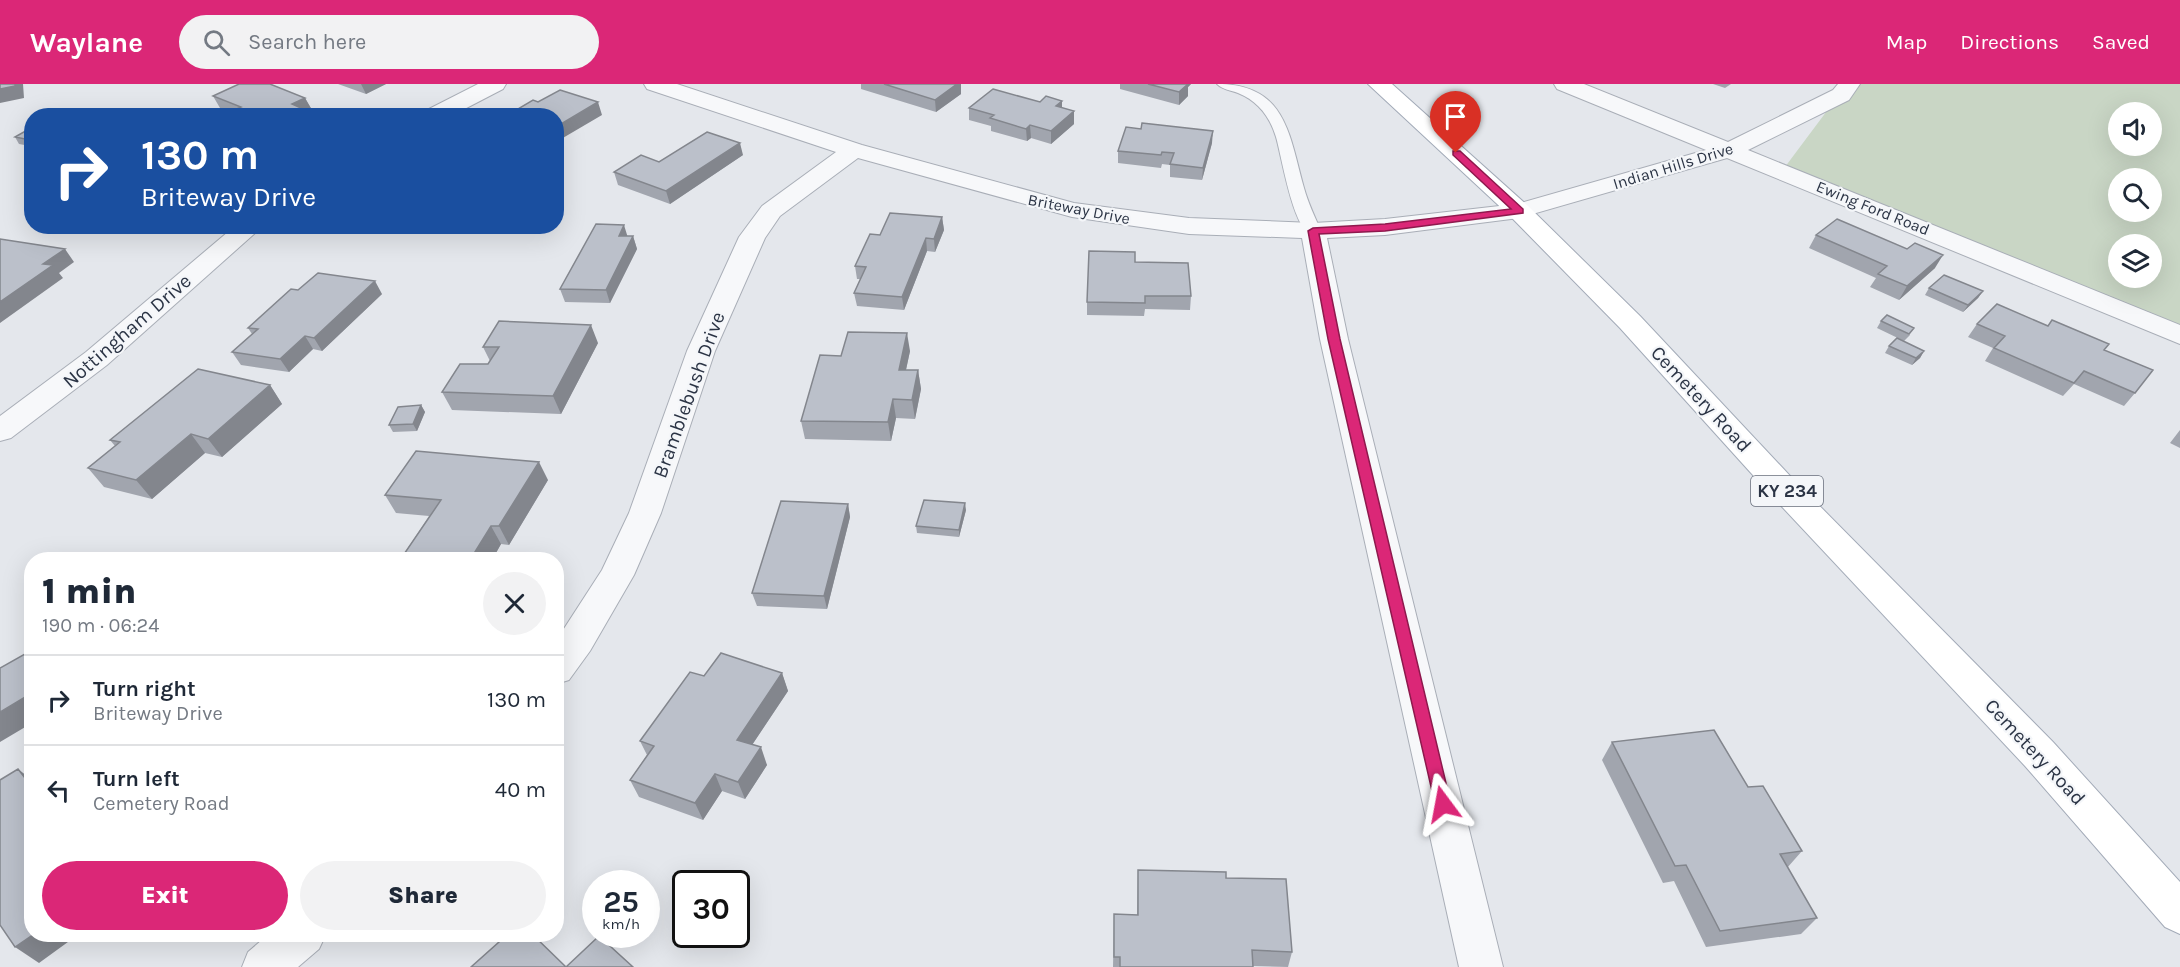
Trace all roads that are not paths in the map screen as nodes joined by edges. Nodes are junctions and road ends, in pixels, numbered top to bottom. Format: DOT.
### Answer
graph roads {
  1 [pos="495,84"];
  2 [pos="655,84"];
  3 [pos="1224,84"];
  4 [pos="1379,84"];
  5 [pos="1565,84"];
  6 [pos="1849,84"];
  7 [pos="448,108"];
  8 [pos="854,150"];
  9 [pos="1730,150"];
  10 [pos="1519,211"];
  11 [pos="1313,231"];
  12 [pos="240,234"];
  13 [pos="2180,336"];
  14 [pos="0,431"];
  15 [pos="564,658"];
  16 [pos="2180,914"];
  17 [pos="294,942"];
  18 [pos="264,967"];
  19 [pos="1481,967"];
  1 -- 7 [label="street"];
  2 -- 8 [label="street, Briteway Drive"];
  3 -- 11 [label="lane"];
  4 -- 10 [label="main road, Cemetery Road / KY 234"];
  5 -- 9 [label="street, Ewing Ford Road"];
  6 -- 9 [label="street, Indian Hills Drive"];
  8 -- 11 [label="street, Briteway Drive"];
  8 -- 15 [label="street, Bramblebush Drive"];
  9 -- 10 [label="street, Indian Hills Drive"];
  9 -- 13 [label="street, Ewing Ford Road"];
  10 -- 11 [label="street, Briteway Drive"];
  10 -- 16 [label="main road, Cemetery Road / KY 234"];
  11 -- 19 [label="street"];
  12 -- 14 [label="street, Nottingham Drive"];
  17 -- 18 [label="street"];
}
